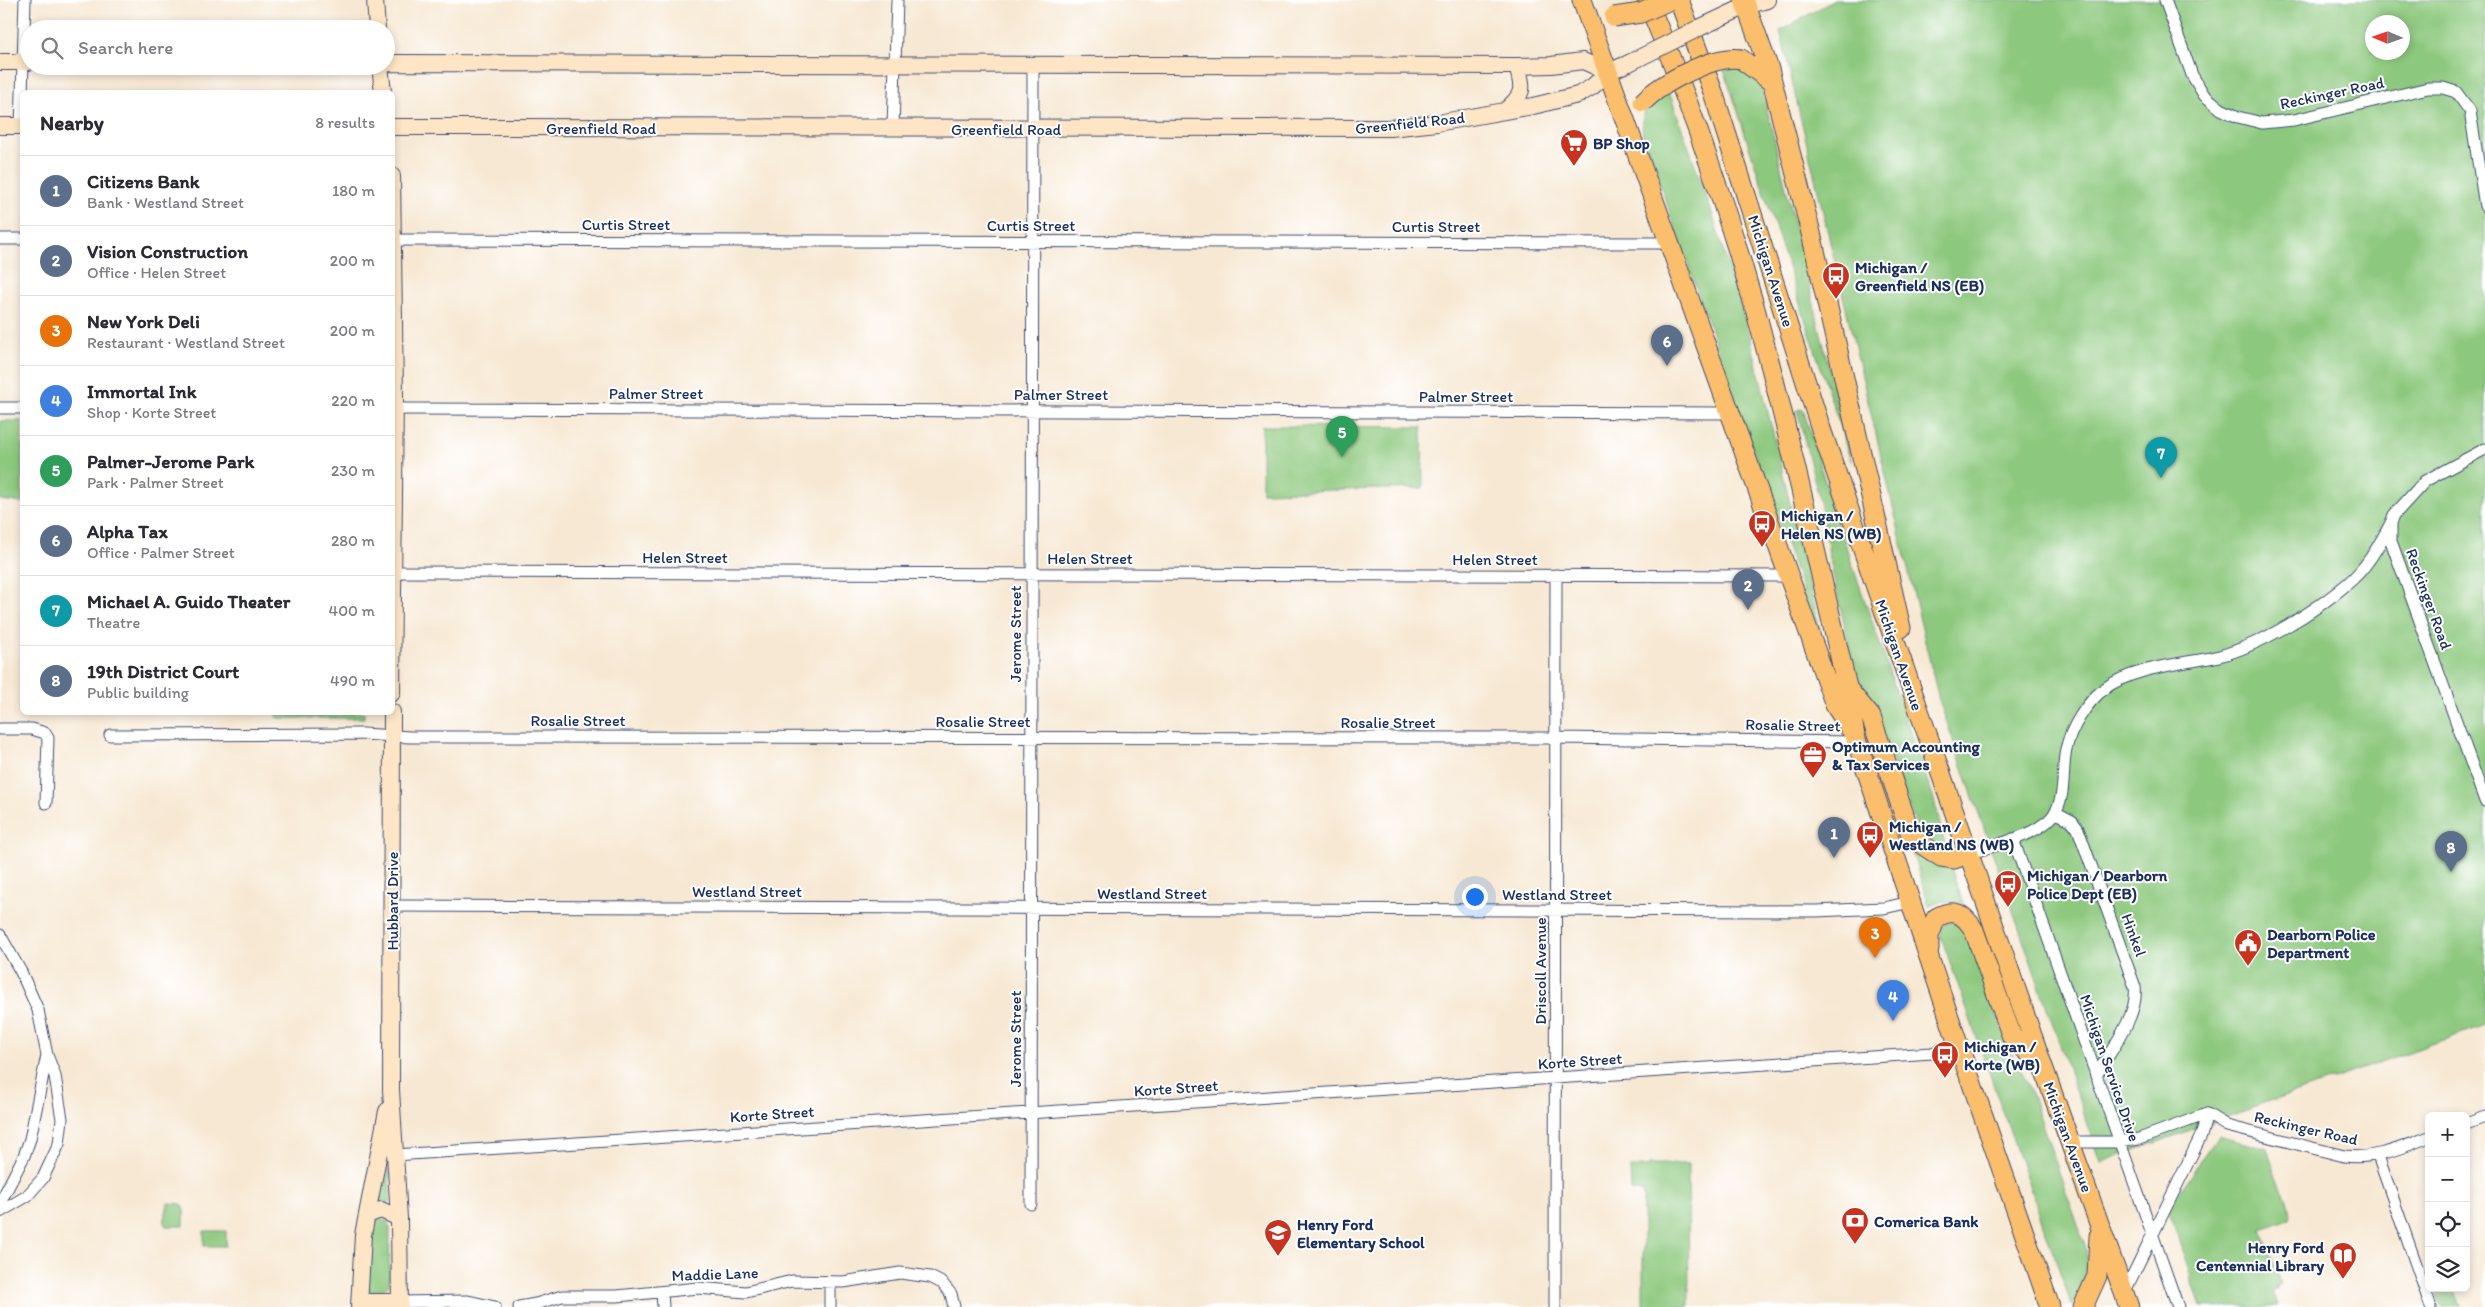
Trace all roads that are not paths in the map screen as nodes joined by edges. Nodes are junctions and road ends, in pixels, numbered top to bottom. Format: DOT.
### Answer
graph roads {
  1 [pos="25,0"];
  2 [pos="375,0"];
  3 [pos="897,0"];
  4 [pos="1647,0"];
  5 [pos="1670,0"];
  6 [pos="1679,0"];
  7 [pos="1767,0"];
  8 [pos="2165,0"];
  9 [pos="1745,3"];
  10 [pos="1584,4"];
  11 [pos="25,20"];
  12 [pos="376,20"];
  13 [pos="0,62"];
  14 [pos="20,62"];
  15 [pos="395,63"];
  16 [pos="895,64"];
  17 [pos="1033,65"];
  18 [pos="1517,66"];
  19 [pos="1608,72"];
  20 [pos="25,75"];
  21 [pos="381,75"];
  22 [pos="1772,82"];
  23 [pos="24,90"];
  24 [pos="383,90"];
  25 [pos="1505,111"];
  26 [pos="0,126"];
  27 [pos="20,126"];
  28 [pos="395,127"];
  29 [pos="1628,127"];
  30 [pos="893,128"];
  31 [pos="1033,129"];
  32 [pos="2485,206"];
  33 [pos="0,239"];
  34 [pos="20,239"];
  35 [pos="395,240"];
  36 [pos="1033,242"];
  37 [pos="1670,243"];
  38 [pos="0,408"];
  39 [pos="20,408"];
  40 [pos="395,409"];
  41 [pos="1032,410"];
  42 [pos="1730,413"];
  43 [pos="2485,449"];
  44 [pos="2390,522"];
  45 [pos="395,572"];
  46 [pos="1032,574"];
  47 [pos="1556,575"];
  48 [pos="1788,576"];
  49 [pos="1847,687"];
  50 [pos="392,715"];
  51 [pos="1923,722"];
  52 [pos="0,729"];
  53 [pos="392,734"];
  54 [pos="110,735"];
  55 [pos="1032,737"];
  56 [pos="1556,738"];
  57 [pos="1855,739"];
  58 [pos="2485,801"];
  59 [pos="46,803"];
  60 [pos="2053,814"];
  61 [pos="2013,839"];
  62 [pos="1968,854"];
  63 [pos="1910,902"];
  64 [pos="392,906"];
  65 [pos="1031,909"];
  66 [pos="1556,910"];
  67 [pos="0,936"];
  68 [pos="1929,958"];
  69 [pos="1958,1044"];
  70 [pos="47,1055"];
  71 [pos="2042,1064"];
  72 [pos="2096,1076"];
  73 [pos="1556,1079"];
  74 [pos="391,1090"];
  75 [pos="1031,1114"];
  76 [pos="2207,1114"];
  77 [pos="2485,1117"];
  78 [pos="2470,1123"];
  79 [pos="2425,1139"];
  80 [pos="2070,1142"];
  81 [pos="2119,1142"];
  82 [pos="395,1155"];
  83 [pos="2378,1156"];
  84 [pos="1,1194"];
  85 [pos="1031,1204"];
  86 [pos="0,1212"];
  87 [pos="367,1215"];
  88 [pos="399,1218"];
  89 [pos="2098,1222"];
  90 [pos="2152,1234"];
  91 [pos="830,1282"];
  92 [pos="662,1292"];
  93 [pos="2123,1302"];
  94 [pos="360,1304"];
  95 [pos="400,1304"];
  96 [pos="495,1307"];
  97 [pos="519,1307"];
  98 [pos="663,1307"];
  99 [pos="830,1307"];
  100 [pos="954,1307"];
  101 [pos="1555,1307"];
  102 [pos="2049,1307"];
  103 [pos="2083,1307"];
  104 [pos="2178,1307"];
  105 [pos="2431,1307"];
  1 -- 11 [label="street"];
  2 -- 12 [label="main road"];
  3 -- 16 [label="street"];
  4 -- 49 [label="main road, Michigan Avenue"];
  5 -- 10 [label="main road, bridge"];
  6 -- 51 [label="main road, Michigan Avenue"];
  7 -- 9 [label="main road, Greenfield Road"];
  8 -- 32 [label="street, Reckinger Road"];
  9 -- 19 [label="main road, Greenfield Road, bridge"];
  9 -- 22 [label="main road"];
  10 -- 19 [label="main road"];
  13 -- 14 [label="main road"];
  15 -- 16 [label="main road"];
  16 -- 17 [label="main road"];
  16 -- 30 [label="street"];
  17 -- 18 [label="main road"];
  17 -- 31 [label="street, Jerome Street"];
  18 -- 19 [label="main road"];
  18 -- 25 [label="main road"];
  19 -- 25 [label="main road, Greenfield Road"];
  19 -- 29 [label="main road"];
  20 -- 23 [label="street"];
  21 -- 24 [label="main road"];
  22 -- 29 [label="main road, bridge"];
  22 -- 51 [label="main road"];
  25 -- 31 [label="main road, Greenfield Road"];
  26 -- 27 [label="main road"];
  28 -- 30 [label="main road, Greenfield Road"];
  29 -- 37 [label="main road"];
  30 -- 31 [label="main road, Greenfield Road"];
  31 -- 36 [label="street, Jerome Street"];
  33 -- 34 [label="street"];
  35 -- 36 [label="street, Curtis Street"];
  36 -- 37 [label="street, Curtis Street"];
  36 -- 41 [label="street, Jerome Street"];
  37 -- 42 [label="main road"];
  38 -- 39 [label="street"];
  40 -- 41 [label="street, Palmer Street"];
  41 -- 42 [label="street, Palmer Street"];
  41 -- 46 [label="street, Jerome Street"];
  42 -- 48 [label="main road"];
  43 -- 44 [label="street"];
  44 -- 58 [label="street, Reckinger Road"];
  44 -- 60 [label="street"];
  45 -- 46 [label="street, Helen Street"];
  46 -- 47 [label="street, Helen Street"];
  46 -- 55 [label="street, Jerome Street"];
  47 -- 48 [label="street, Helen Street"];
  47 -- 56 [label="street, Driscoll Avenue"];
  48 -- 57 [label="main road"];
  49 -- 57 [label="main road, Michigan Avenue"];
  49 -- 62 [label="main road"];
  50 -- 53 [label="main road, Hubbard Drive"];
  51 -- 62 [label="main road, Michigan Avenue"];
  52 -- 59 [label="street"];
  53 -- 54 [label="street, Rosalie Street"];
  53 -- 55 [label="street, Rosalie Street"];
  53 -- 64 [label="main road, Hubbard Drive"];
  55 -- 56 [label="street, Rosalie Street"];
  55 -- 65 [label="street, Jerome Street"];
  56 -- 57 [label="street, Rosalie Street"];
  56 -- 66 [label="street, Driscoll Avenue"];
  57 -- 63 [label="main road, Michigan Avenue"];
  60 -- 61 [label="street"];
  60 -- 72 [label="street, Hinkel"];
  61 -- 62 [label="street"];
  61 -- 72 [label="street, Michigan Service Drive"];
  62 -- 71 [label="main road, Michigan Avenue"];
  63 -- 66 [label="street, Westland Street"];
  63 -- 68 [label="main road, Michigan Avenue"];
  64 -- 65 [label="street, Westland Street"];
  64 -- 74 [label="main road, Hubbard Drive"];
  65 -- 66 [label="street, Westland Street"];
  65 -- 75 [label="street, Jerome Street"];
  66 -- 73 [label="street, Driscoll Avenue"];
  67 -- 70 [label="street"];
  68 -- 69 [label="main road, Michigan Avenue"];
  68 -- 71 [label="main road"];
  69 -- 73 [label="street, Korte Street"];
  69 -- 102 [label="main road, Michigan Avenue"];
  70 -- 84 [label="street"];
  70 -- 86 [label="street"];
  71 -- 80 [label="main road, Michigan Avenue"];
  72 -- 81 [label="street, Michigan Service Drive"];
  73 -- 75 [label="street, Korte Street"];
  73 -- 101 [label="street, Driscoll Avenue"];
  74 -- 82 [label="main road, Hubbard Drive"];
  74 -- 87 [label="main road, Hubbard Drive"];
  75 -- 82 [label="street, Korte Street"];
  75 -- 85 [label="street, Jerome Street"];
  76 -- 81 [label="street"];
  76 -- 83 [label="street, Reckinger Road"];
  76 -- 90 [label="street"];
  77 -- 78 [label="street"];
  79 -- 83 [label="street, Reckinger Road"];
  80 -- 81 [label="street"];
  80 -- 89 [label="main road, Michigan Avenue"];
  81 -- 90 [label="street, Michigan Service Drive"];
  82 -- 88 [label="main road, Hubbard Drive"];
  83 -- 105 [label="street"];
  87 -- 88 [label="main road"];
  87 -- 94 [label="main road, Hubbard Drive"];
  88 -- 95 [label="main road, Hubbard Drive"];
  89 -- 93 [label="main road, Michigan Avenue"];
  89 -- 103 [label="main road"];
  90 -- 93 [label="street"];
  90 -- 104 [label="street, Michigan Service Drive"];
  91 -- 92 [label="street, Maddie Lane"];
  91 -- 99 [label="street"];
  91 -- 100 [label="street, Maddie Lane"];
  92 -- 97 [label="street, Maddie Lane"];
  92 -- 98 [label="street"];
  94 -- 95 [label="main road"];
  95 -- 96 [label="street"];
}
